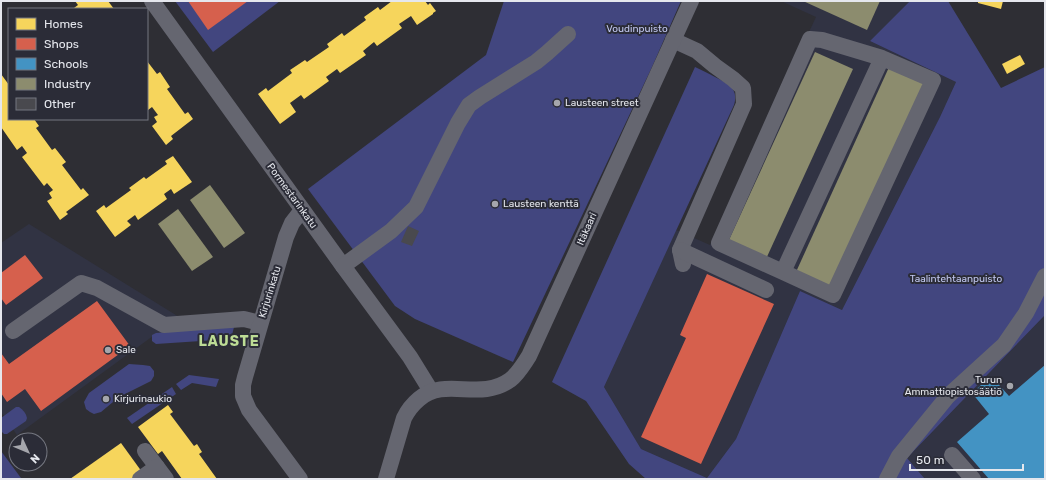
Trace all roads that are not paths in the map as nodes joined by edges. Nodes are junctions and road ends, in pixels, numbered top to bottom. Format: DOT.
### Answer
graph roads {
  1 [pos="152,1"];
  2 [pos="691,1"];
  3 [pos="568,34"];
  4 [pos="673,40"];
  5 [pos="882,58"];
  6 [pos="302,210"];
  7 [pos="343,266"];
  8 [pos="783,272"];
  9 [pos="1045,276"];
  10 [pos="766,290"];
  11 [pos="260,323"];
  12 [pos="13,331"];
  13 [pos="431,391"];
  14 [pos="145,452"];
  15 [pos="952,455"];
  16 [pos="161,473"];
  17 [pos="140,479"];
  18 [pos="300,479"];
  19 [pos="386,479"];
  20 [pos="887,479"];
  21 [pos="973,479"];
  1 -- 6 [label="street, Pormestarinkatu"];
  2 -- 4 [label="street, Itäkaari"];
  3 -- 7 [label="street"];
  4 -- 10 [label="street"];
  4 -- 13 [label="street, Itäkaari"];
  5 -- 8 [label="street"];
  5 -- 8 [label="street"];
  5 -- 8 [label="street"];
  6 -- 7 [label="street, Pormestarinkatu"];
  6 -- 11 [label="street, Kirjurinkatu"];
  7 -- 13 [label="street, Pormestarinkatu"];
  9 -- 20 [label="street"];
  11 -- 12 [label="street"];
  11 -- 18 [label="street, Kirjurinkatu"];
  13 -- 19 [label="street"];
  14 -- 16 [label="street"];
  15 -- 21 [label="street"];
  16 -- 17 [label="street"];
}
